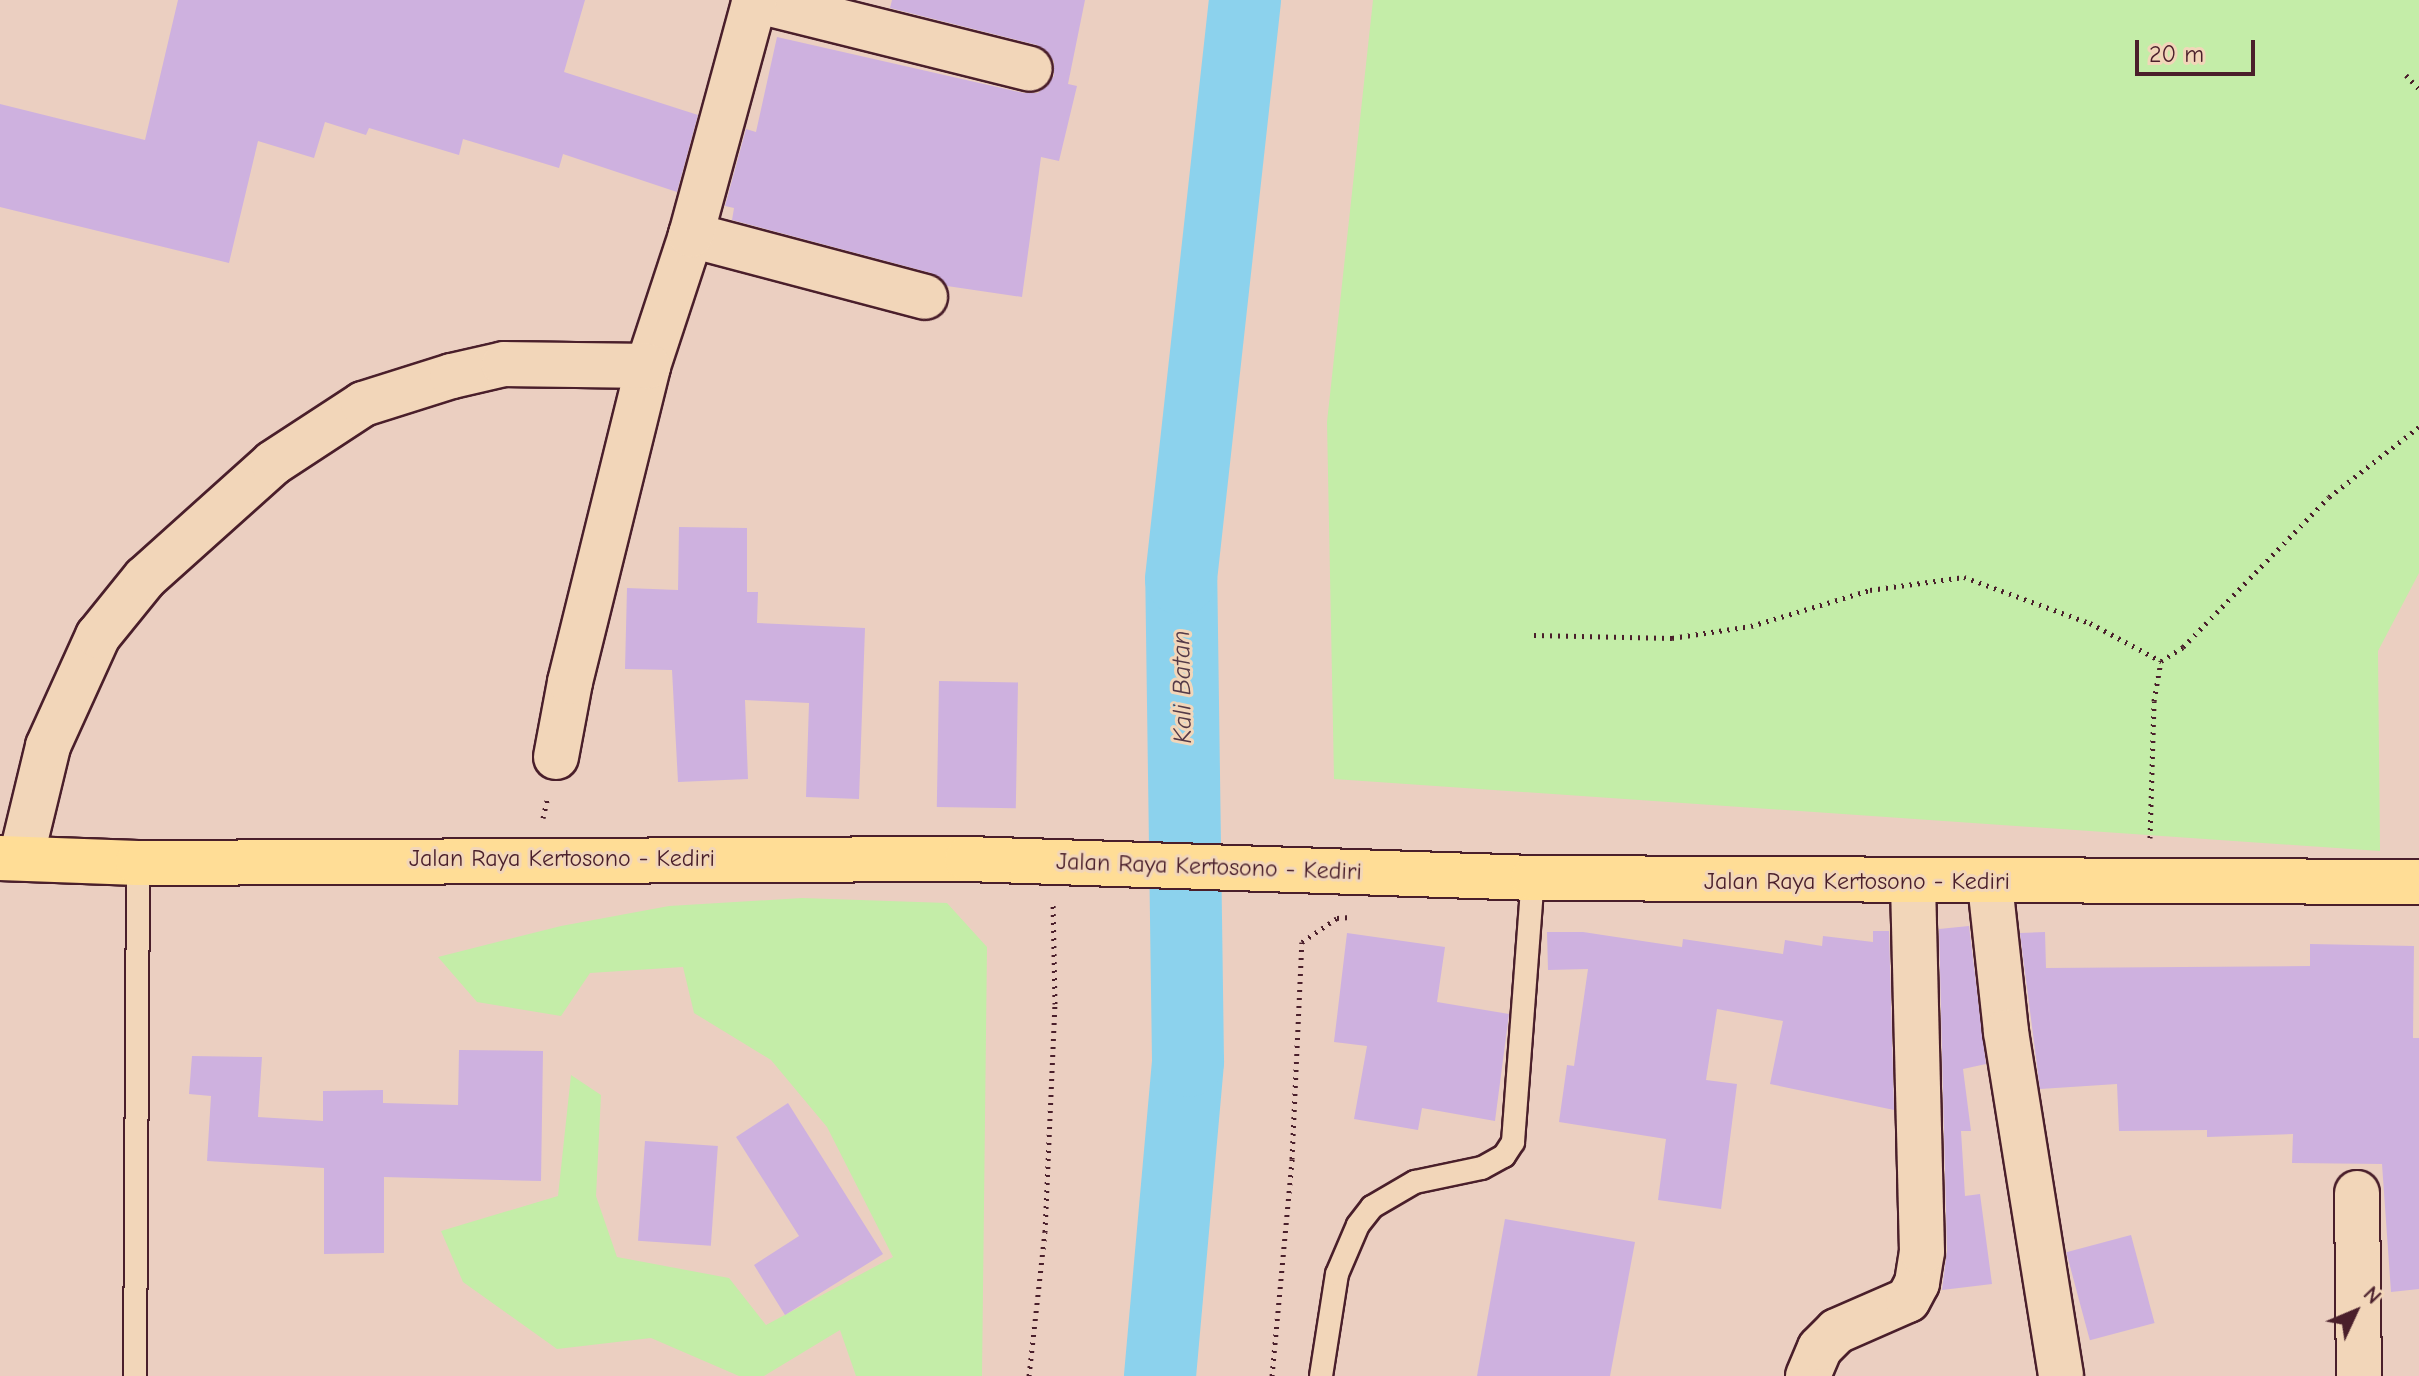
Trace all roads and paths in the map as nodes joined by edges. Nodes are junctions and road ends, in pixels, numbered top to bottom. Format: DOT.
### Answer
graph roads {
  1 [pos="755,0"];
  2 [pos="1030,69"];
  3 [pos="2406,75"];
  4 [pos="2419,89"];
  5 [pos="691,235"];
  6 [pos="925,297"];
  7 [pos="648,366"];
  8 [pos="2419,427"];
  9 [pos="1534,635"];
  10 [pos="2161,661"];
  11 [pos="556,757"];
  12 [pos="10,858"];
  13 [pos="534,858"];
  14 [pos="138,863"];
  15 [pos="1533,878"];
  16 [pos="1059,880"];
  17 [pos="2419,882"];
  18 [pos="2149,883"];
  19 [pos="1913,884"];
  20 [pos="1990,884"];
  21 [pos="1367,916"];
  22 [pos="2357,1193"];
  23 [pos="135,1376"];
  24 [pos="1029,1376"];
  25 [pos="1272,1376"];
  26 [pos="1321,1376"];
  27 [pos="1808,1376"];
  28 [pos="2061,1376"];
  29 [pos="2359,1376"];
  1 -- 2 [label="street"];
  1 -- 5 [label="street"];
  3 -- 4 [label="path"];
  5 -- 6 [label="street"];
  5 -- 7 [label="street"];
  7 -- 11 [label="street"];
  7 -- 12 [label="street"];
  8 -- 10 [label="path"];
  9 -- 10 [label="path"];
  10 -- 18 [label="path"];
  11 -- 13 [label="path"];
  12 -- 14 [label="highway, Jalan Raya Kertosono - Kediri"];
  13 -- 14 [label="highway, Jalan Raya Kertosono - Kediri"];
  13 -- 16 [label="highway, Jalan Raya Kertosono - Kediri"];
  14 -- 23 [label="lane"];
  15 -- 16 [label="highway, Jalan Raya Kertosono - Kediri"];
  15 -- 19 [label="highway, Jalan Raya Kertosono - Kediri"];
  15 -- 26 [label="lane"];
  16 -- 24 [label="path"];
  17 -- 18 [label="highway, Jalan Raya Kertosono - Kediri"];
  18 -- 20 [label="highway, Jalan Raya Kertosono - Kediri"];
  19 -- 20 [label="highway, Jalan Raya Kertosono - Kediri"];
  19 -- 27 [label="street"];
  20 -- 28 [label="street"];
  21 -- 25 [label="path"];
  22 -- 29 [label="street"];
}
